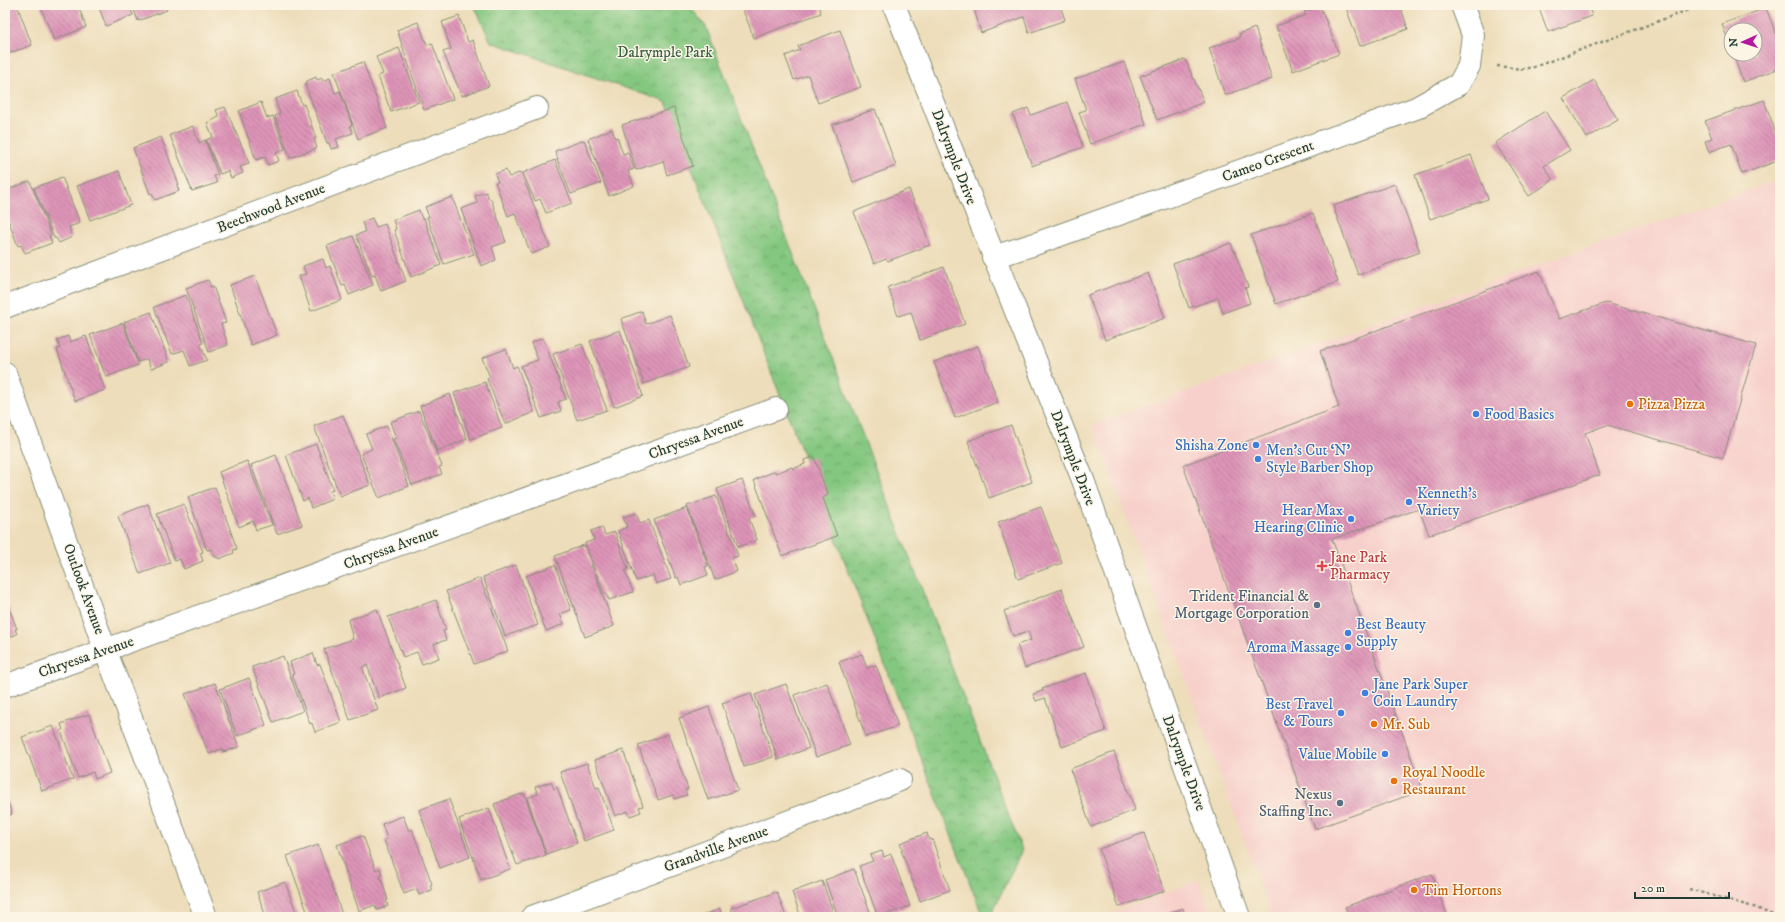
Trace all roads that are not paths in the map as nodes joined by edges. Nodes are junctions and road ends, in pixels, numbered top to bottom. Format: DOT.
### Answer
graph roads {
  1 [pos="894,5"];
  2 [pos="1462,5"];
  3 [pos="537,108"];
  4 [pos="993,257"];
  5 [pos="5,307"];
  6 [pos="5,374"];
  7 [pos="776,409"];
  8 [pos="105,649"];
  9 [pos="5,686"];
  10 [pos="900,780"];
  11 [pos="206,917"];
  12 [pos="532,917"];
  13 [pos="1239,917"];
  1 -- 4 [label="street, Dalrymple Drive"];
  2 -- 4 [label="street, Cameo Crescent"];
  3 -- 5 [label="street, Beechwood Avenue"];
  4 -- 13 [label="street, Dalrymple Drive"];
  6 -- 8 [label="street, Outlook Avenue"];
  7 -- 8 [label="street, Chryessa Avenue"];
  8 -- 9 [label="street, Chryessa Avenue"];
  8 -- 11 [label="street, Outlook Avenue"];
  10 -- 12 [label="street, Grandville Avenue"];
}
